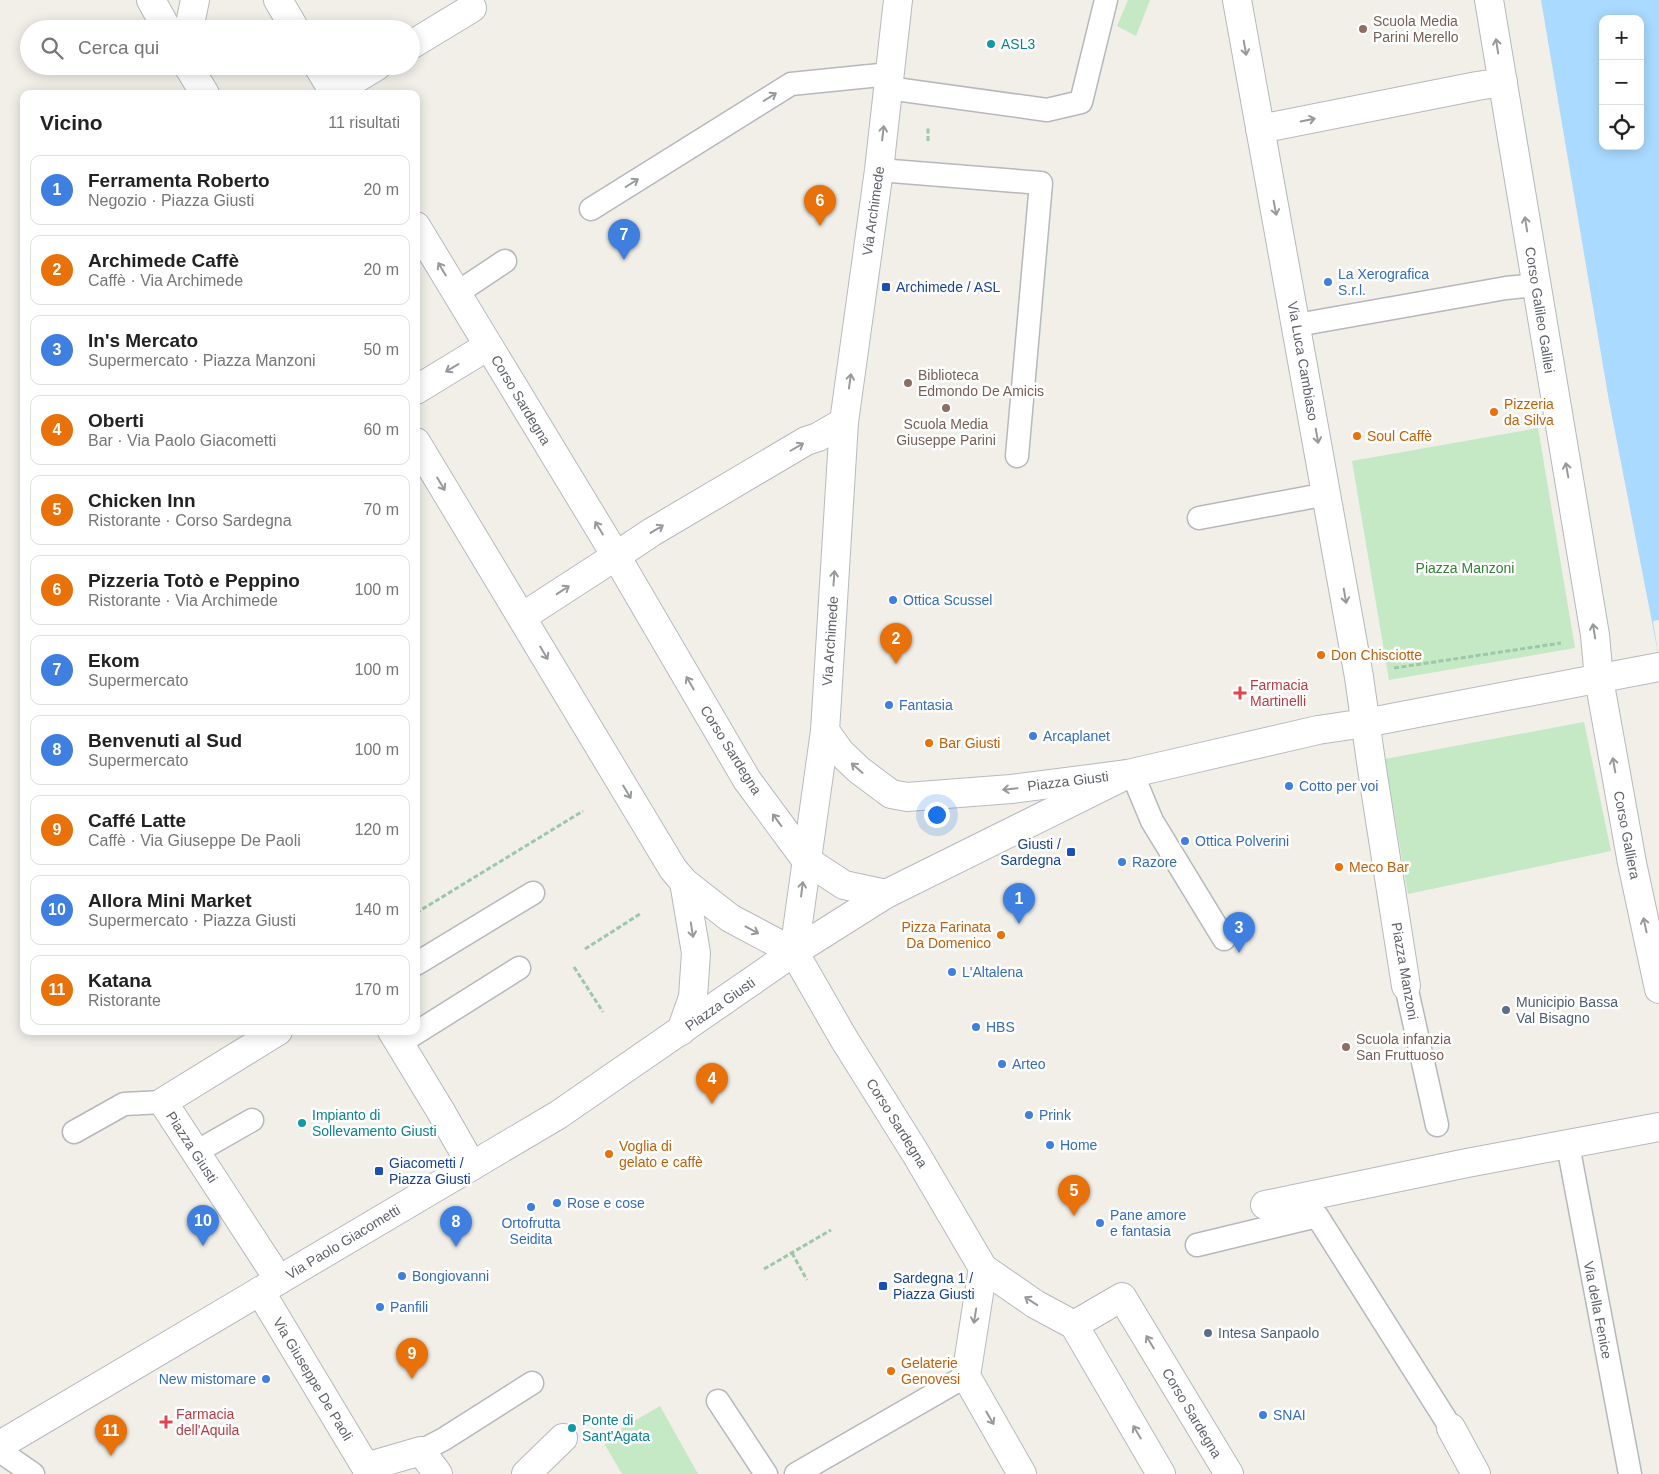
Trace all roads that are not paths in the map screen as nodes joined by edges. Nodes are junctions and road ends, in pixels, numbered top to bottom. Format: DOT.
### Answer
graph roads {
  1 [pos="151,0"];
  2 [pos="195,0"];
  3 [pos="278,0"];
  4 [pos="898,0"];
  5 [pos="1106,0"];
  6 [pos="1237,0"];
  7 [pos="1489,0"];
  8 [pos="472,8"];
  9 [pos="162,20"];
  10 [pos="191,20"];
  11 [pos="290,20"];
  12 [pos="420,40"];
  13 [pos="193,75"];
  14 [pos="324,75"];
  15 [pos="362,75"];
  16 [pos="889,81"];
  17 [pos="1503,82"];
  18 [pos="203,90"];
  19 [pos="333,90"];
  20 [pos="340,90"];
  21 [pos="1260,129"];
  22 [pos="879,170"];
  23 [pos="590,209"];
  24 [pos="420,233"];
  25 [pos="505,260"];
  26 [pos="1536,285"];
  27 [pos="457,293"];
  28 [pos="1297,325"];
  29 [pos="488,346"];
  30 [pos="420,388"];
  31 [pos="844,422"];
  32 [pos="420,449"];
  33 [pos="1017,456"];
  34 [pos="1327,494"];
  35 [pos="1199,518"];
  36 [pos="616,556"];
  37 [pos="522,617"];
  38 [pos="1657,667"];
  39 [pos="1599,679"];
  40 [pos="1365,723"];
  41 [pos="824,731"];
  42 [pos="1130,773"];
  43 [pos="806,860"];
  44 [pos="684,882"];
  45 [pos="533,893"];
  46 [pos="886,894"];
  47 [pos="1224,939"];
  48 [pos="794,952"];
  49 [pos="420,962"];
  50 [pos="519,968"];
  51 [pos="1406,986"];
  52 [pos="1659,989"];
  53 [pos="420,1024"];
  54 [pos="681,1031"];
  55 [pos="271,1035"];
  56 [pos="396,1037"];
  57 [pos="162,1102"];
  58 [pos="252,1120"];
  59 [pos="1437,1125"];
  60 [pos="1659,1127"];
  61 [pos="74,1132"];
  62 [pos="1568,1145"];
  63 [pos="196,1152"];
  64 [pos="472,1166"];
  65 [pos="1265,1205"];
  66 [pos="1197,1245"];
  67 [pos="983,1268"];
  68 [pos="269,1286"];
  69 [pos="1074,1325"];
  70 [pos="966,1376"];
  71 [pos="532,1383"];
  72 [pos="718,1401"];
  73 [pos="1451,1428"];
  74 [pos="563,1438"];
  75 [pos="0,1445"];
  76 [pos="0,1451"];
  77 [pos="421,1451"];
  78 [pos="368,1470"];
  79 [pos="33,1474"];
  80 [pos="438,1474"];
  81 [pos="526,1474"];
  82 [pos="766,1474"];
  83 [pos="796,1474"];
  84 [pos="1022,1474"];
  85 [pos="1162,1474"];
  86 [pos="1229,1474"];
  87 [pos="1476,1474"];
  88 [pos="1630,1474"];
  1 -- 9 [label="street"];
  2 -- 10 [label="street"];
  3 -- 11 [label="street"];
  4 -- 16 [label="street, Via Archimede"];
  5 -- 16 [label="lane"];
  6 -- 21 [label="street, Via Luca Cambiaso, one-way"];
  17 -- 7 [label="street, Corso Galileo Galilei, one-way"];
  8 -- 12 [label="street"];
  13 -- 18 [label="street"];
  14 -- 19 [label="street"];
  15 -- 20 [label="street"];
  22 -- 16 [label="street, Via Archimede, one-way"];
  23 -- 16 [label="lane, one-way"];
  21 -- 17 [label="street, one-way"];
  26 -- 17 [label="street, Corso Galileo Galilei, one-way"];
  21 -- 28 [label="street, Via Luca Cambiaso, one-way"];
  31 -- 22 [label="street, Via Archimede, one-way"];
  22 -- 33 [label="lane"];
  27 -- 24 [label="street, Corso Sardegna, one-way"];
  25 -- 27 [label="lane"];
  26 -- 28 [label="lane"];
  39 -- 26 [label="street, Corso Galileo Galilei, one-way"];
  27 -- 29 [label="street, Corso Sardegna"];
  28 -- 34 [label="street, Via Luca Cambiaso, one-way"];
  29 -- 30 [label="street, Corso Sardegna, one-way"];
  36 -- 29 [label="street, Corso Sardegna, one-way"];
  36 -- 31 [label="street, one-way"];
  41 -- 31 [label="street, Via Archimede, one-way"];
  32 -- 37 [label="street, one-way"];
  34 -- 35 [label="lane"];
  34 -- 40 [label="street, Via Luca Cambiaso, one-way"];
  37 -- 36 [label="street, one-way"];
  43 -- 36 [label="street, Corso Sardegna, one-way"];
  37 -- 44 [label="street, one-way"];
  38 -- 39 [label="street"];
  39 -- 40 [label="street"];
  52 -- 39 [label="street, Corso Galliera, one-way"];
  40 -- 42 [label="street, Piazza Giusti"];
  40 -- 51 [label="street, Piazza Manzoni"];
  42 -- 41 [label="street, Piazza Giusti, one-way"];
  41 -- 43 [label="street, Via Archimede"];
  42 -- 46 [label="street, Piazza Giusti"];
  42 -- 47 [label="lane"];
  43 -- 46 [label="street"];
  48 -- 43 [label="street, one-way"];
  44 -- 48 [label="street, one-way"];
  44 -- 54 [label="street, Piazza Giusti, one-way"];
  45 -- 49 [label="lane"];
  46 -- 48 [label="street, Piazza Giusti"];
  48 -- 54 [label="street, Piazza Giusti"];
  48 -- 67 [label="street, Corso Sardegna"];
  50 -- 53 [label="lane"];
  51 -- 59 [label="lane, Piazza Manzoni"];
  54 -- 64 [label="street, Via Paolo Giacometti"];
  55 -- 57 [label="street, Piazza Giusti"];
  56 -- 64 [label="street"];
  57 -- 61 [label="lane"];
  57 -- 63 [label="street, Piazza Giusti"];
  58 -- 63 [label="lane"];
  60 -- 62 [label="street"];
  62 -- 65 [label="street"];
  62 -- 88 [label="lane, Via della Fenice"];
  63 -- 68 [label="street, Piazza Giusti"];
  64 -- 68 [label="street, Via Paolo Giacometti"];
  66 -- 73 [label="lane"];
  69 -- 67 [label="street, Corso Sardegna, one-way"];
  67 -- 70 [label="street, one-way"];
  68 -- 75 [label="street, Via Paolo Giacometti"];
  68 -- 78 [label="street, Via Giuseppe De Paoli"];
  85 -- 69 [label="street, one-way"];
  86 -- 69 [label="street, Corso Sardegna, one-way"];
  70 -- 83 [label="lane"];
  70 -- 84 [label="street, one-way"];
  71 -- 77 [label="lane"];
  72 -- 82 [label="lane"];
  73 -- 87 [label="street"];
  74 -- 81 [label="street"];
  76 -- 79 [label="lane"];
  77 -- 78 [label="street, Via Giuseppe De Paoli"];
  77 -- 80 [label="street"];
}
